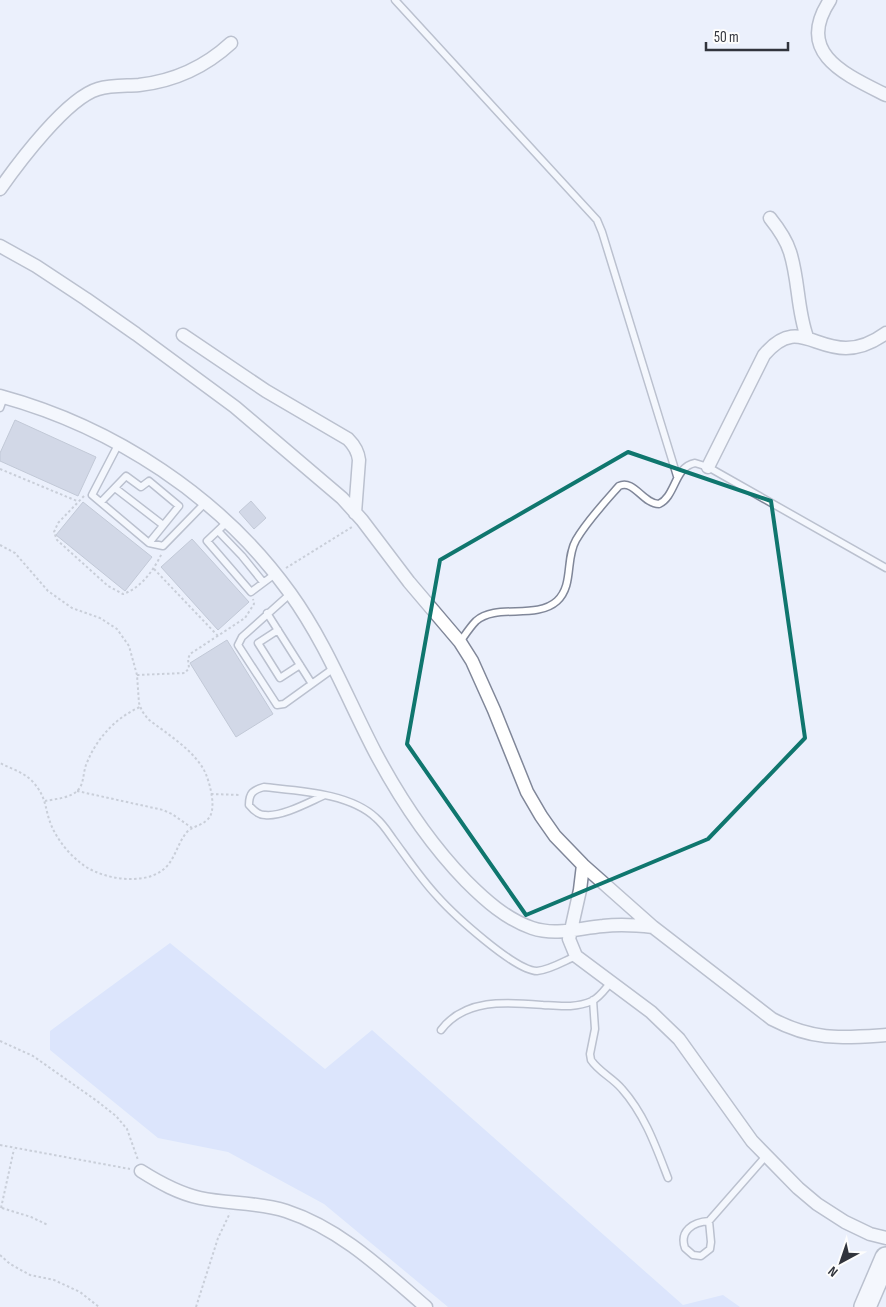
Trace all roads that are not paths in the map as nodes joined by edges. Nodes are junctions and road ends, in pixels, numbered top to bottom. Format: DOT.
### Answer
graph roads {
  1 [pos="395,0"];
  2 [pos="830,0"];
  3 [pos="231,43"];
  4 [pos="886,94"];
  5 [pos="0,189"];
  6 [pos="770,218"];
  7 [pos="0,246"];
  8 [pos="886,333"];
  9 [pos="183,334"];
  10 [pos="807,337"];
  11 [pos="1,401"];
  12 [pos="118,444"];
  13 [pos="708,467"];
  14 [pos="677,476"];
  15 [pos="115,488"];
  16 [pos="101,502"];
  17 [pos="206,503"];
  18 [pos="359,517"];
  19 [pos="163,525"];
  20 [pos="223,527"];
  21 [pos="148,543"];
  22 [pos="886,568"];
  23 [pos="275,574"];
  24 [pos="263,582"];
  25 [pos="290,594"];
  26 [pos="267,613"];
  27 [pos="278,630"];
  28 [pos="460,642"];
  29 [pos="300,665"];
  30 [pos="336,668"];
  31 [pos="312,684"];
  32 [pos="325,796"];
  33 [pos="583,864"];
  34 [pos="653,927"];
  35 [pos="570,931"];
  36 [pos="576,956"];
  37 [pos="611,982"];
  38 [pos="593,1000"];
  39 [pos="441,1030"];
  40 [pos="886,1035"];
  41 [pos="766,1156"];
  42 [pos="141,1171"];
  43 [pos="668,1178"];
  44 [pos="709,1221"];
  45 [pos="886,1238"];
  46 [pos="886,1258"];
  47 [pos="426,1307"];
  48 [pos="865,1307"];
  1 -- 14 [label="lane"];
  2 -- 4 [label="street"];
  3 -- 5 [label="street"];
  6 -- 10 [label="street"];
  7 -- 18 [label="street"];
  8 -- 10 [label="street"];
  9 -- 18 [label="street"];
  10 -- 13 [label="street"];
  11 -- 12 [label="street"];
  12 -- 16 [label="lane"];
  12 -- 17 [label="street"];
  13 -- 14 [label="lane"];
  13 -- 22 [label="lane"];
  14 -- 28 [label="lane"];
  15 -- 16 [label="lane"];
  15 -- 19 [label="lane"];
  15 -- 19 [label="lane"];
  16 -- 21 [label="lane"];
  17 -- 20 [label="street"];
  17 -- 21 [label="lane"];
  18 -- 28 [label="street"];
  19 -- 21 [label="lane"];
  20 -- 23 [label="street"];
  20 -- 24 [label="lane"];
  20 -- 24 [label="lane"];
  23 -- 24 [label="lane"];
  23 -- 25 [label="street"];
  25 -- 26 [label="lane"];
  25 -- 30 [label="street"];
  26 -- 27 [label="lane"];
  26 -- 31 [label="lane"];
  27 -- 29 [label="lane"];
  27 -- 29 [label="lane"];
  28 -- 33 [label="street"];
  29 -- 31 [label="lane"];
  30 -- 31 [label="lane"];
  30 -- 35 [label="street"];
  32 -- 32 [label="lane"];
  32 -- 36 [label="lane"];
  33 -- 34 [label="street"];
  33 -- 35 [label="street"];
  34 -- 35 [label="street"];
  34 -- 40 [label="street"];
  35 -- 36 [label="street"];
  36 -- 37 [label="street"];
  37 -- 38 [label="lane"];
  37 -- 41 [label="street"];
  38 -- 39 [label="lane"];
  38 -- 43 [label="lane"];
  41 -- 44 [label="lane"];
  41 -- 45 [label="street"];
  42 -- 47 [label="street"];
  44 -- 44 [label="lane"];
  46 -- 48 [label="highway"];
}
